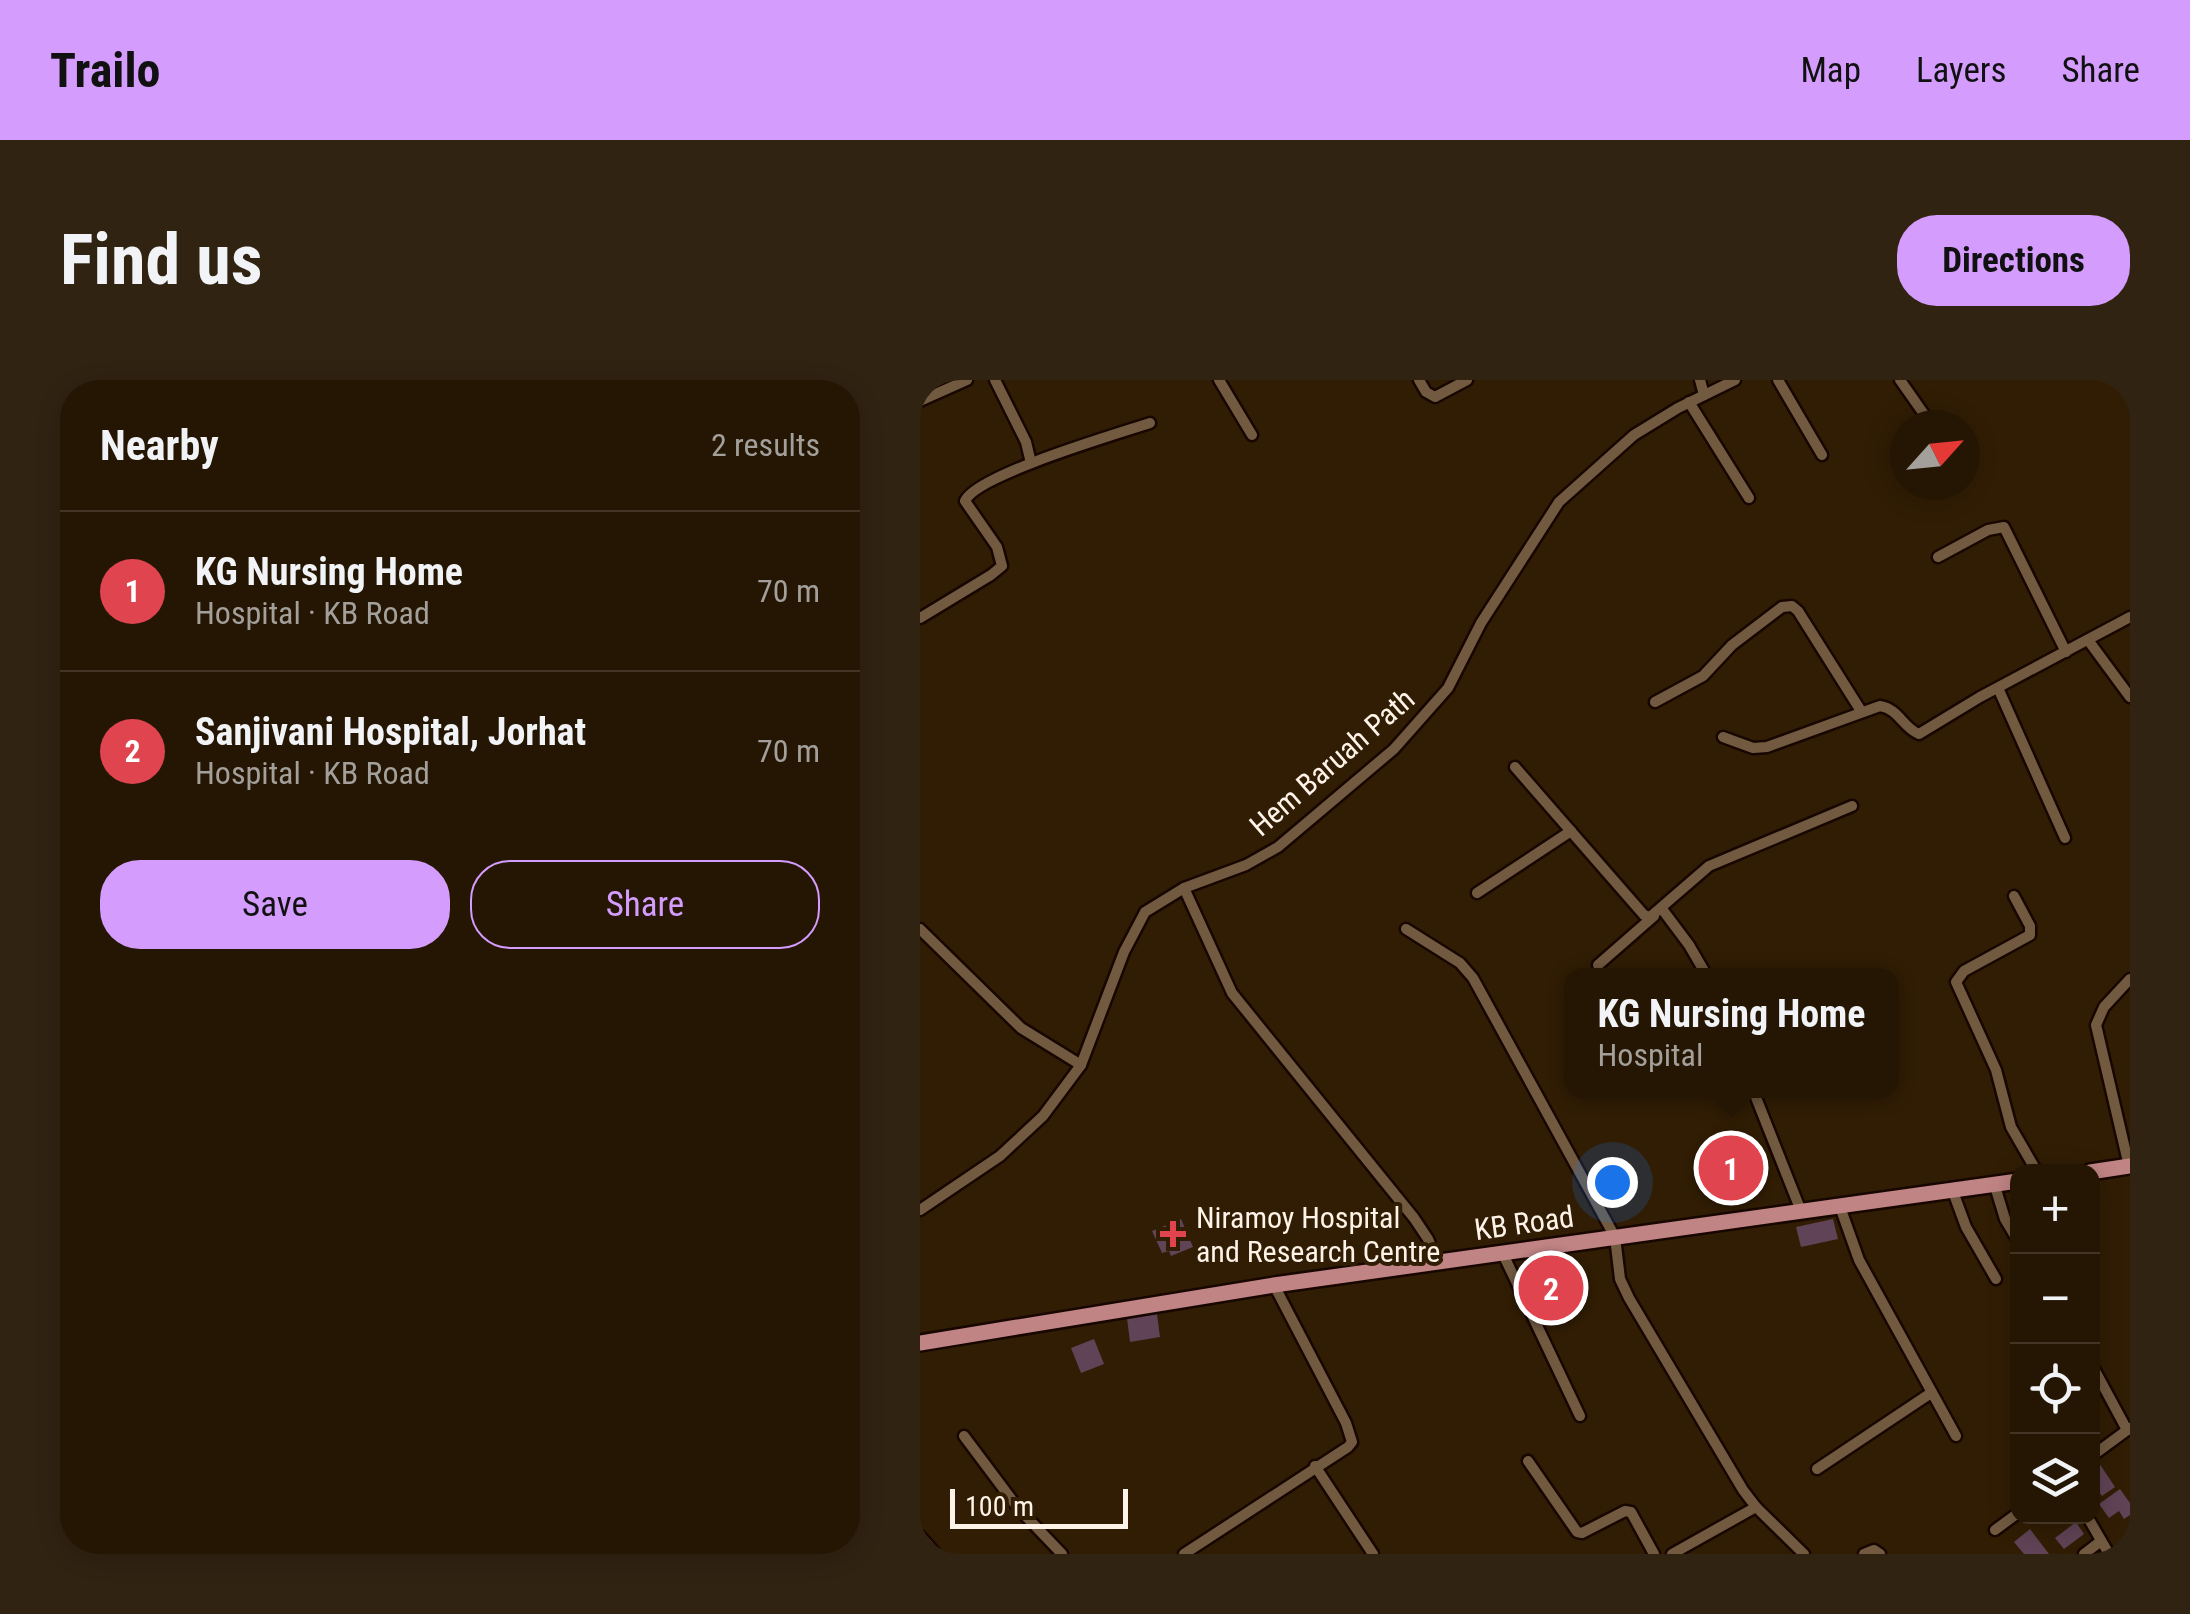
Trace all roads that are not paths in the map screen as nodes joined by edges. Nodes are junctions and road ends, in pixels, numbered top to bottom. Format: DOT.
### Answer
graph roads {
  1 [pos="967,380"];
  2 [pos="995,380"];
  3 [pos="1219,380"];
  4 [pos="1419,380"];
  5 [pos="1467,380"];
  6 [pos="1700,380"];
  7 [pos="1735,380"];
  8 [pos="1778,380"];
  9 [pos="1900,380"];
  10 [pos="1704,395"];
  11 [pos="920,401"];
  12 [pos="1689,402"];
  13 [pos="1921,410"];
  14 [pos="1150,424"];
  15 [pos="1252,435"];
  16 [pos="1822,455"];
  17 [pos="1030,463"];
  18 [pos="1749,498"];
  19 [pos="1938,557"];
  20 [pos="2130,617"];
  21 [pos="920,618"];
  22 [pos="2088,640"];
  23 [pos="2066,652"];
  24 [pos="1998,688"];
  25 [pos="2130,697"];
  26 [pos="1655,702"];
  27 [pos="1861,711"];
  28 [pos="1723,736"];
  29 [pos="1515,768"];
  30 [pos="1852,806"];
  31 [pos="1571,832"];
  32 [pos="2064,838"];
  33 [pos="1184,888"];
  34 [pos="1477,894"];
  35 [pos="2014,896"];
  36 [pos="1658,912"];
  37 [pos="920,929"];
  38 [pos="1406,929"];
  39 [pos="1598,965"];
  40 [pos="1702,968"];
  41 [pos="2130,979"];
  42 [pos="1082,1065"];
  43 [pos="1755,1098"];
  44 [pos="2033,1164"];
  45 [pos="2130,1166"];
  46 [pos="2100,1170"];
  47 [pos="2010,1182"];
  48 [pos="1994,1183"];
  49 [pos="1952,1189"];
  50 [pos="1839,1204"];
  51 [pos="920,1210"];
  52 [pos="1801,1211"];
  53 [pos="2010,1228"];
  54 [pos="1615,1237"];
  55 [pos="1502,1254"];
  56 [pos="1438,1264"];
  57 [pos="1996,1279"];
  58 [pos="1274,1285"];
  59 [pos="920,1343"];
  60 [pos="2100,1379"];
  61 [pos="1931,1393"];
  62 [pos="1580,1416"];
  63 [pos="2128,1429"];
  64 [pos="964,1436"];
  65 [pos="1956,1436"];
  66 [pos="2100,1450"];
  67 [pos="1528,1461"];
  68 [pos="1315,1466"];
  69 [pos="1816,1469"];
  70 [pos="1756,1507"];
  71 [pos="2010,1519"];
  72 [pos="2091,1524"];
  73 [pos="1995,1530"];
  74 [pos="920,1536"];
  75 [pos="2101,1541"];
  76 [pos="936,1554"];
  77 [pos="1062,1554"];
  78 [pos="1184,1554"];
  79 [pos="1373,1554"];
  80 [pos="1654,1554"];
  81 [pos="1672,1554"];
  82 [pos="1804,1554"];
  83 [pos="1864,1554"];
  84 [pos="1880,1554"];
  85 [pos="2084,1554"];
  86 [pos="2109,1554"];
  1 -- 11 [label="street"];
  2 -- 17 [label="street"];
  3 -- 15 [label="street"];
  4 -- 5 [label="street"];
  6 -- 10 [label="street"];
  7 -- 10 [label="street, Hem Baruah Path"];
  8 -- 16 [label="street"];
  9 -- 13 [label="street"];
  10 -- 12 [label="street, Hem Baruah Path"];
  12 -- 18 [label="street"];
  12 -- 33 [label="street, Hem Baruah Path"];
  14 -- 17 [label="street"];
  17 -- 21 [label="street"];
  19 -- 23 [label="street"];
  20 -- 22 [label="street"];
  22 -- 23 [label="street"];
  22 -- 25 [label="street"];
  23 -- 24 [label="street"];
  24 -- 27 [label="street"];
  24 -- 32 [label="street"];
  26 -- 27 [label="street"];
  27 -- 28 [label="street"];
  29 -- 31 [label="street"];
  30 -- 36 [label="street"];
  31 -- 34 [label="street"];
  31 -- 36 [label="street"];
  33 -- 42 [label="street, Hem Baruah Path"];
  33 -- 56 [label="street"];
  35 -- 44 [label="street"];
  36 -- 39 [label="street"];
  36 -- 40 [label="street"];
  37 -- 42 [label="street"];
  38 -- 54 [label="street"];
  41 -- 45 [label="street"];
  42 -- 51 [label="street, Hem Baruah Path"];
  43 -- 52 [label="street"];
  45 -- 46 [label="main road"];
  47 -- 48 [label="main road, KB Road"];
  48 -- 49 [label="main road, KB Road"];
  48 -- 53 [label="street"];
  49 -- 50 [label="main road, KB Road"];
  49 -- 57 [label="street"];
  50 -- 52 [label="main road, KB Road"];
  50 -- 61 [label="street"];
  52 -- 54 [label="main road, KB Road"];
  54 -- 55 [label="main road, KB Road"];
  54 -- 70 [label="street"];
  55 -- 56 [label="main road, KB Road"];
  55 -- 62 [label="street"];
  56 -- 58 [label="main road, KB Road"];
  58 -- 59 [label="main road, KB Road"];
  58 -- 68 [label="street"];
  60 -- 63 [label="street"];
  61 -- 65 [label="street"];
  61 -- 69 [label="street"];
  63 -- 66 [label="street"];
  64 -- 77 [label="street"];
  67 -- 80 [label="street"];
  68 -- 78 [label="street"];
  68 -- 79 [label="street"];
  70 -- 81 [label="street"];
  70 -- 82 [label="street"];
  71 -- 73 [label="street"];
  72 -- 75 [label="street"];
  74 -- 76 [label="street"];
  75 -- 85 [label="street"];
  75 -- 86 [label="street"];
  83 -- 84 [label="street"];
}
